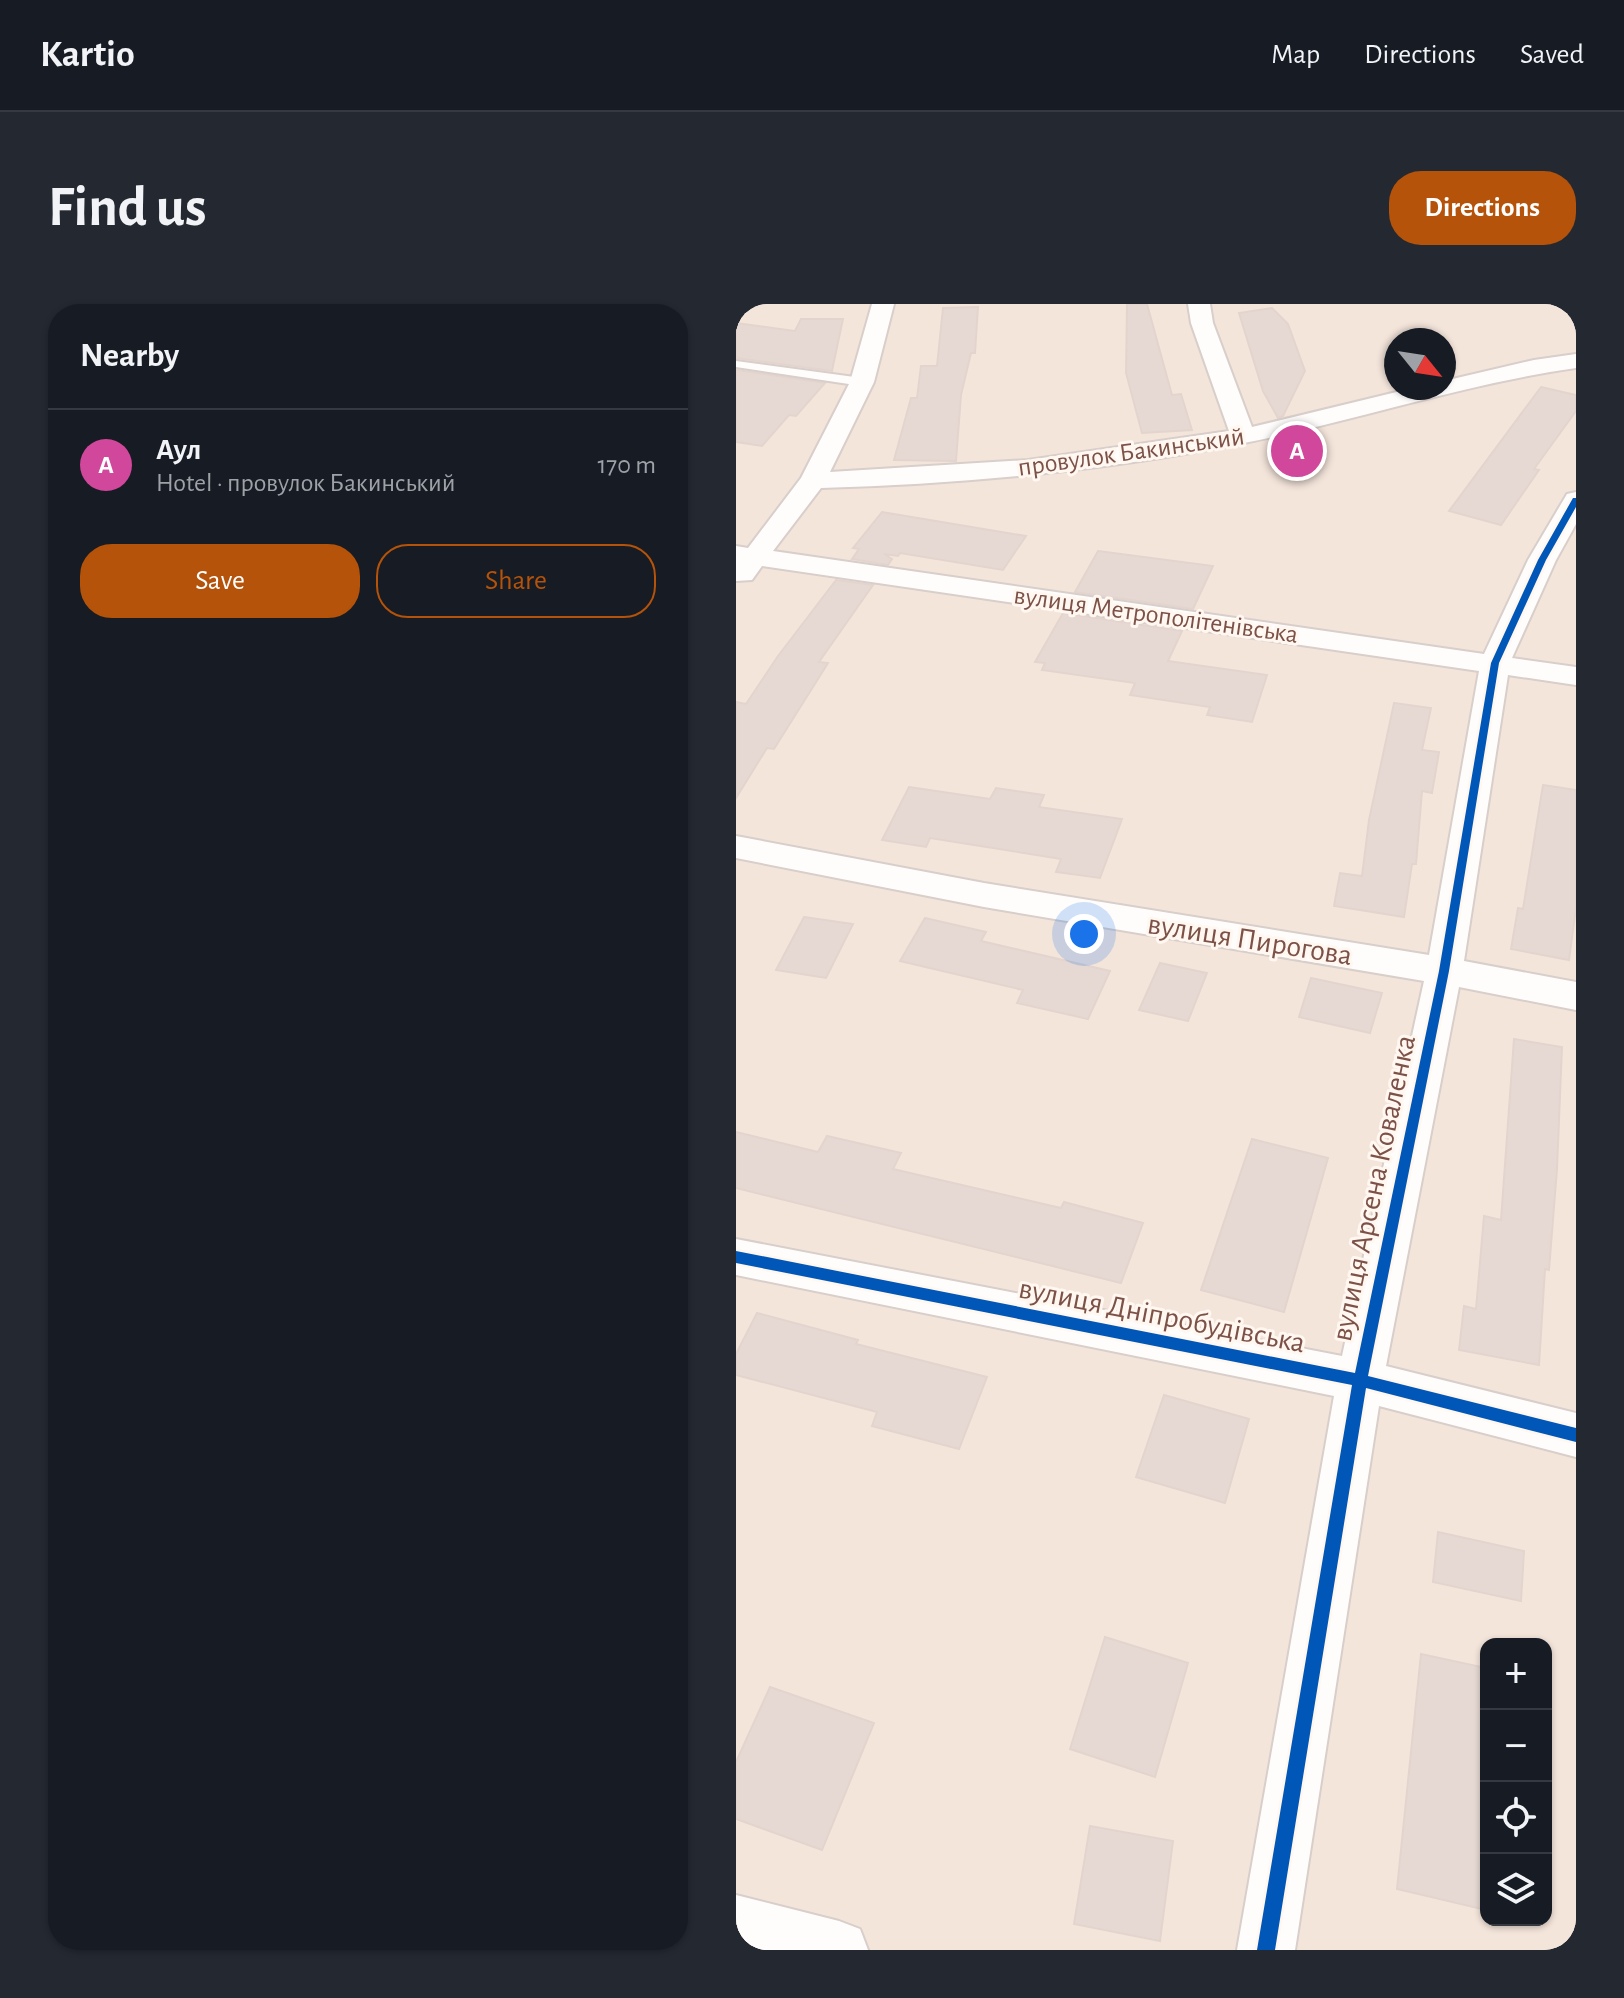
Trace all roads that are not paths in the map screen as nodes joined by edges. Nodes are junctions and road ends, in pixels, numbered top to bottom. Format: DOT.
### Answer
graph roads {
  1 [pos="883,304"];
  2 [pos="1199,304"];
  3 [pos="1576,361"];
  4 [pos="736,364"];
  5 [pos="862,382"];
  6 [pos="1456,385"];
  7 [pos="1394,400"];
  8 [pos="1243,436"];
  9 [pos="813,480"];
  10 [pos="1576,500"];
  11 [pos="745,555"];
  12 [pos="736,581"];
  13 [pos="1495,663"];
  14 [pos="1576,676"];
  15 [pos="736,847"];
  16 [pos="1444,971"];
  17 [pos="1576,996"];
  18 [pos="736,1257"];
  19 [pos="1360,1380"];
  20 [pos="1576,1435"];
  21 [pos="736,1924"];
  22 [pos="839,1950"];
  23 [pos="1266,1950"];
  1 -- 5 [label="street"];
  2 -- 8 [label="street"];
  3 -- 6 [label="street, провулок Бакинський"];
  4 -- 5 [label="lane"];
  5 -- 9 [label="street"];
  7 -- 8 [label="street, провулок Бакинський"];
  8 -- 9 [label="street, провулок Бакинський"];
  9 -- 11 [label="street"];
  10 -- 13 [label="street, вулиця Арсена Коваленка"];
  11 -- 12 [label="street"];
  11 -- 13 [label="street, вулиця Метрополітенівська"];
  13 -- 14 [label="street, вулиця Метрополітенівська"];
  13 -- 16 [label="street, вулиця Арсена Коваленка"];
  15 -- 16 [label="street, вулиця Пирогова"];
  16 -- 17 [label="street, вулиця Пирогова"];
  16 -- 19 [label="street, вулиця Арсена Коваленка"];
  18 -- 19 [label="street, вулиця Дніпробудівська"];
  19 -- 20 [label="street, вулиця Дніпробудівська"];
  19 -- 23 [label="street, вулиця Арсена Коваленка"];
  21 -- 22 [label="street"];
}
